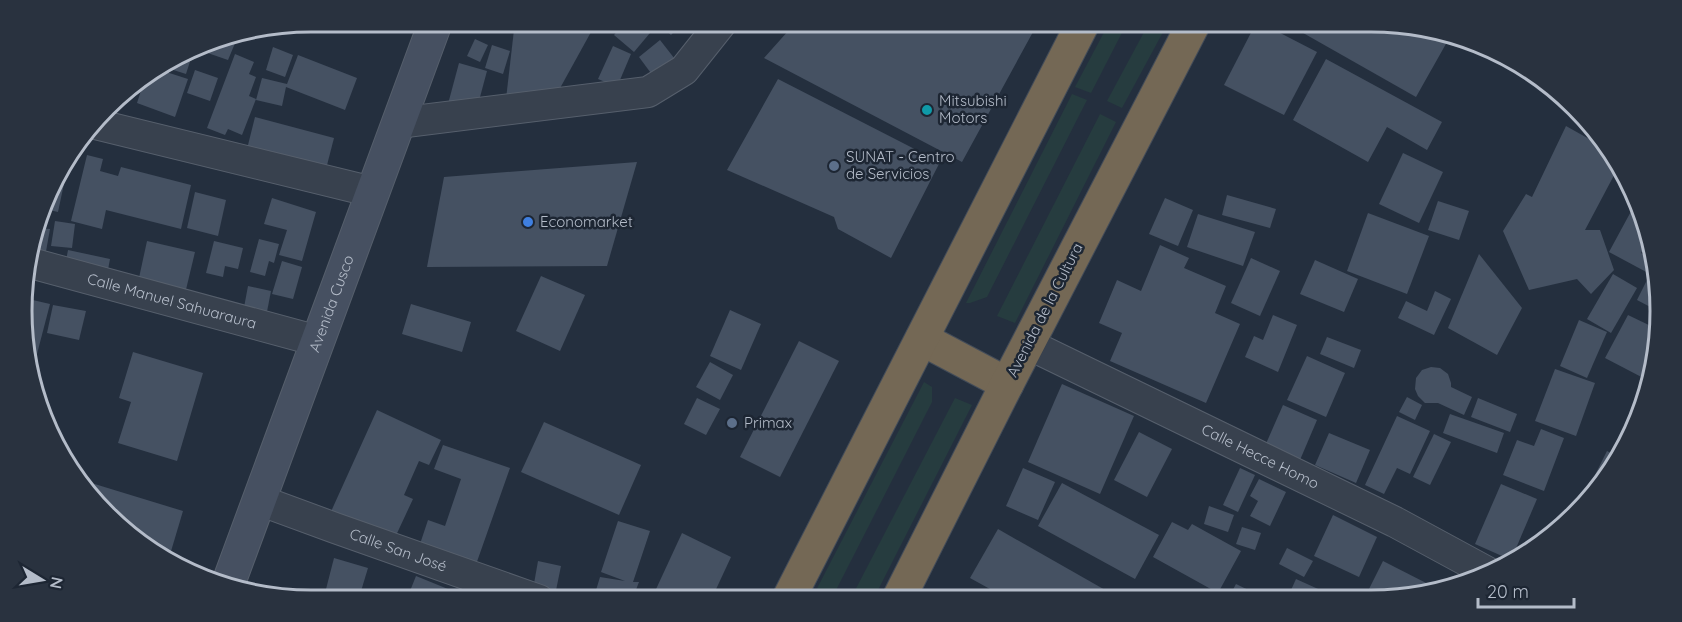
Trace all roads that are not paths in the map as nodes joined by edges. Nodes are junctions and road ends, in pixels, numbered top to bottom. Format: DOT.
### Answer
graph roads {
  1 [pos="432,32"];
  2 [pos="714,32"];
  3 [pos="1078,32"];
  4 [pos="1189,32"];
  5 [pos="398,123"];
  6 [pos="102,126"];
  7 [pos="373,192"];
  8 [pos="36,264"];
  9 [pos="922,339"];
  10 [pos="318,341"];
  11 [pos="1028,344"];
  12 [pos="1007,384"];
  13 [pos="259,500"];
  14 [pos="1481,568"];
  15 [pos="230,579"];
  16 [pos="511,590"];
  17 [pos="793,590"];
  18 [pos="903,590"];
  1 -- 5 [label="street, Avenida Cusco"];
  2 -- 5 [label="street"];
  3 -- 9 [label="highway"];
  4 -- 11 [label="highway, Avenida de la Cultura"];
  5 -- 7 [label="street, Avenida Cusco"];
  6 -- 7 [label="street"];
  7 -- 10 [label="street, Avenida Cusco"];
  8 -- 10 [label="street, Calle Manuel Sahuaraura"];
  9 -- 12 [label="highway"];
  9 -- 17 [label="highway"];
  10 -- 13 [label="street, Avenida Cusco"];
  11 -- 12 [label="highway, Avenida de la Cultura"];
  11 -- 14 [label="street, Calle Hecce Homo"];
  12 -- 18 [label="highway, Avenida de la Cultura"];
  13 -- 15 [label="street, Avenida Cusco"];
  13 -- 16 [label="street, Calle San José"];
}
